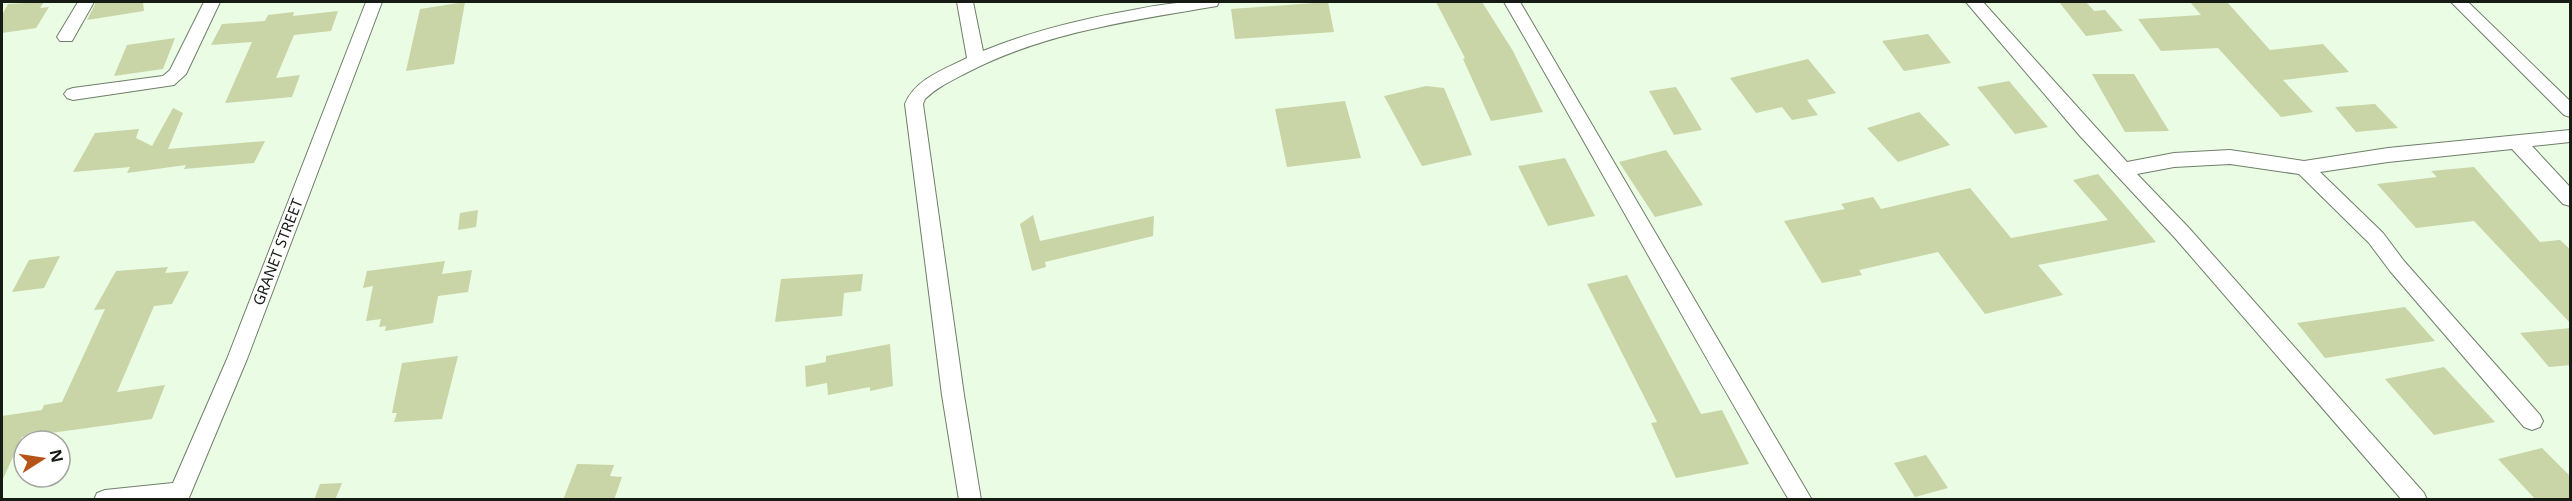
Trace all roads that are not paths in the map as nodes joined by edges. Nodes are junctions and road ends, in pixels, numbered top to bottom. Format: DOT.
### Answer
graph roads {
  1 [pos="86,2"];
  2 [pos="212,2"];
  3 [pos="374,2"];
  4 [pos="965,2"];
  5 [pos="1211,2"];
  6 [pos="1512,2"];
  7 [pos="1974,2"];
  8 [pos="2459,2"];
  9 [pos="66,37"];
  10 [pos="976,59"];
  11 [pos="74,93"];
  12 [pos="2571,111"];
  13 [pos="2571,136"];
  14 [pos="2518,143"];
  15 [pos="2304,168"];
  16 [pos="2122,170"];
  17 [pos="2571,199"];
  18 [pos="2532,421"];
  19 [pos="179,496"];
  20 [pos="105,500"];
  21 [pos="970,500"];
  22 [pos="1801,500"];
  23 [pos="2416,500"];
  1 -- 9 [label="street"];
  2 -- 11 [label="street"];
  3 -- 19 [label="street, GRANET STREET"];
  4 -- 10 [label="street"];
  5 -- 10 [label="street"];
  6 -- 22 [label="street"];
  7 -- 16 [label="street"];
  8 -- 12 [label="street"];
  10 -- 21 [label="street"];
  13 -- 14 [label="street"];
  14 -- 15 [label="street"];
  14 -- 17 [label="street"];
  15 -- 16 [label="street"];
  15 -- 18 [label="street"];
  16 -- 23 [label="street"];
  19 -- 20 [label="street"];
}
